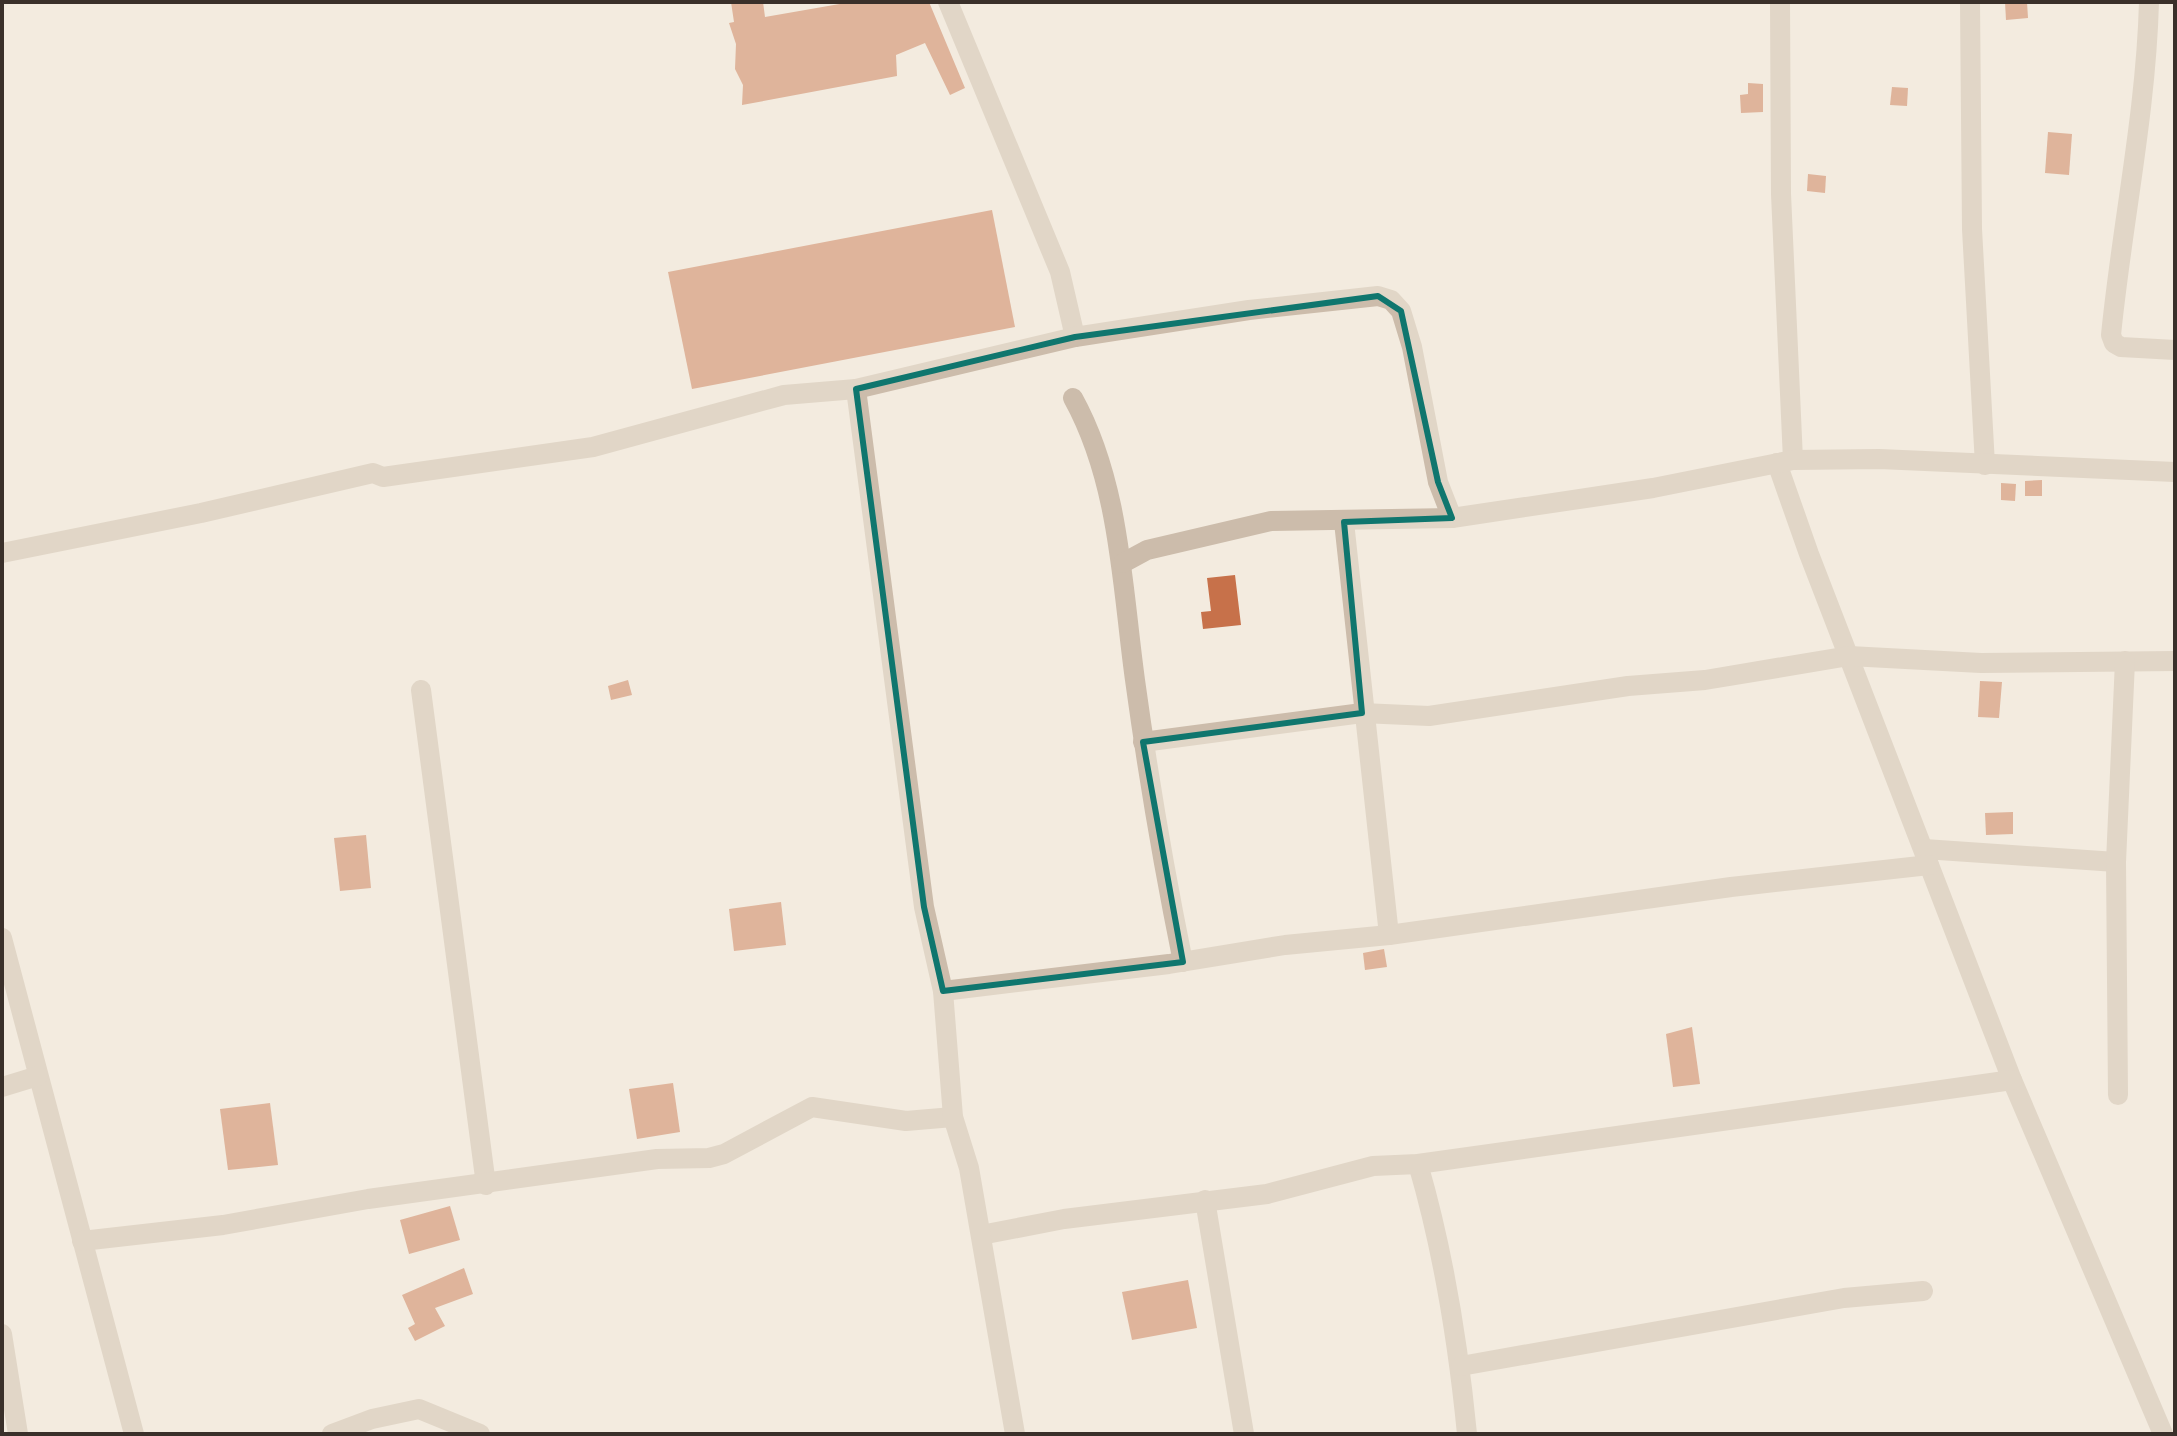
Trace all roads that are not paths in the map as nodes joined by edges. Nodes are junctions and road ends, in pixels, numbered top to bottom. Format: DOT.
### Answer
graph roads {
  1 [pos="948,2"];
  2 [pos="1780,2"];
  3 [pos="1970,2"];
  4 [pos="2149,2"];
  5 [pos="1075,337"];
  6 [pos="2175,350"];
  7 [pos="856,389"];
  8 [pos="1073,398"];
  9 [pos="1785,462"];
  10 [pos="1985,465"];
  11 [pos="2175,472"];
  12 [pos="1452,518"];
  13 [pos="1344,522"];
  14 [pos="2,553"];
  15 [pos="1123,563"];
  16 [pos="1849,656"];
  17 [pos="2125,661"];
  18 [pos="2175,661"];
  19 [pos="421,690"];
  20 [pos="1362,713"];
  21 [pos="1143,742"];
  22 [pos="1927,857"];
  23 [pos="2116,862"];
  24 [pos="1389,935"];
  25 [pos="2,938"];
  26 [pos="1183,962"];
  27 [pos="943,991"];
  28 [pos="38,1076"];
  29 [pos="2012,1080"];
  30 [pos="2,1087"];
  31 [pos="2118,1095"];
  32 [pos="953,1117"];
  33 [pos="1418,1164"];
  34 [pos="486,1185"];
  35 [pos="1205,1200"];
  36 [pos="981,1235"];
  37 [pos="82,1241"];
  38 [pos="1923,1291"];
  39 [pos="2,1334"];
  40 [pos="1461,1366"];
  41 [pos="18,1434"];
  42 [pos="134,1434"];
  43 [pos="332,1434"];
  44 [pos="480,1434"];
  45 [pos="1015,1434"];
  46 [pos="1244,1434"];
  47 [pos="1467,1434"];
  48 [pos="2163,1434"];
  1 -- 5 [label="street"];
  2 -- 9 [label="street"];
  3 -- 10 [label="street"];
  4 -- 6 [label="street"];
  5 -- 7 [label="street"];
  5 -- 12 [label="street"];
  7 -- 14 [label="street"];
  7 -- 27 [label="street"];
  8 -- 15 [label="street"];
  9 -- 10 [label="street"];
  9 -- 12 [label="street"];
  9 -- 16 [label="street"];
  10 -- 11 [label="street"];
  12 -- 13 [label="street"];
  13 -- 15 [label="street"];
  13 -- 20 [label="street"];
  15 -- 21 [label="street"];
  16 -- 17 [label="street"];
  16 -- 20 [label="street"];
  16 -- 22 [label="street"];
  17 -- 18 [label="street"];
  17 -- 23 [label="street"];
  19 -- 34 [label="street"];
  20 -- 21 [label="street"];
  20 -- 24 [label="street"];
  21 -- 26 [label="street"];
  22 -- 23 [label="street"];
  22 -- 24 [label="street"];
  22 -- 29 [label="street"];
  23 -- 31 [label="street"];
  24 -- 26 [label="street"];
  25 -- 28 [label="street"];
  26 -- 27 [label="street"];
  27 -- 32 [label="street"];
  28 -- 30 [label="street"];
  28 -- 37 [label="street"];
  29 -- 33 [label="street"];
  29 -- 48 [label="street"];
  32 -- 34 [label="street"];
  32 -- 36 [label="street"];
  33 -- 35 [label="street"];
  33 -- 40 [label="street"];
  34 -- 37 [label="street"];
  35 -- 36 [label="street"];
  35 -- 46 [label="street"];
  36 -- 45 [label="street"];
  37 -- 42 [label="street"];
  38 -- 40 [label="street"];
  39 -- 41 [label="street"];
  40 -- 47 [label="street"];
  43 -- 44 [label="street"];
}
